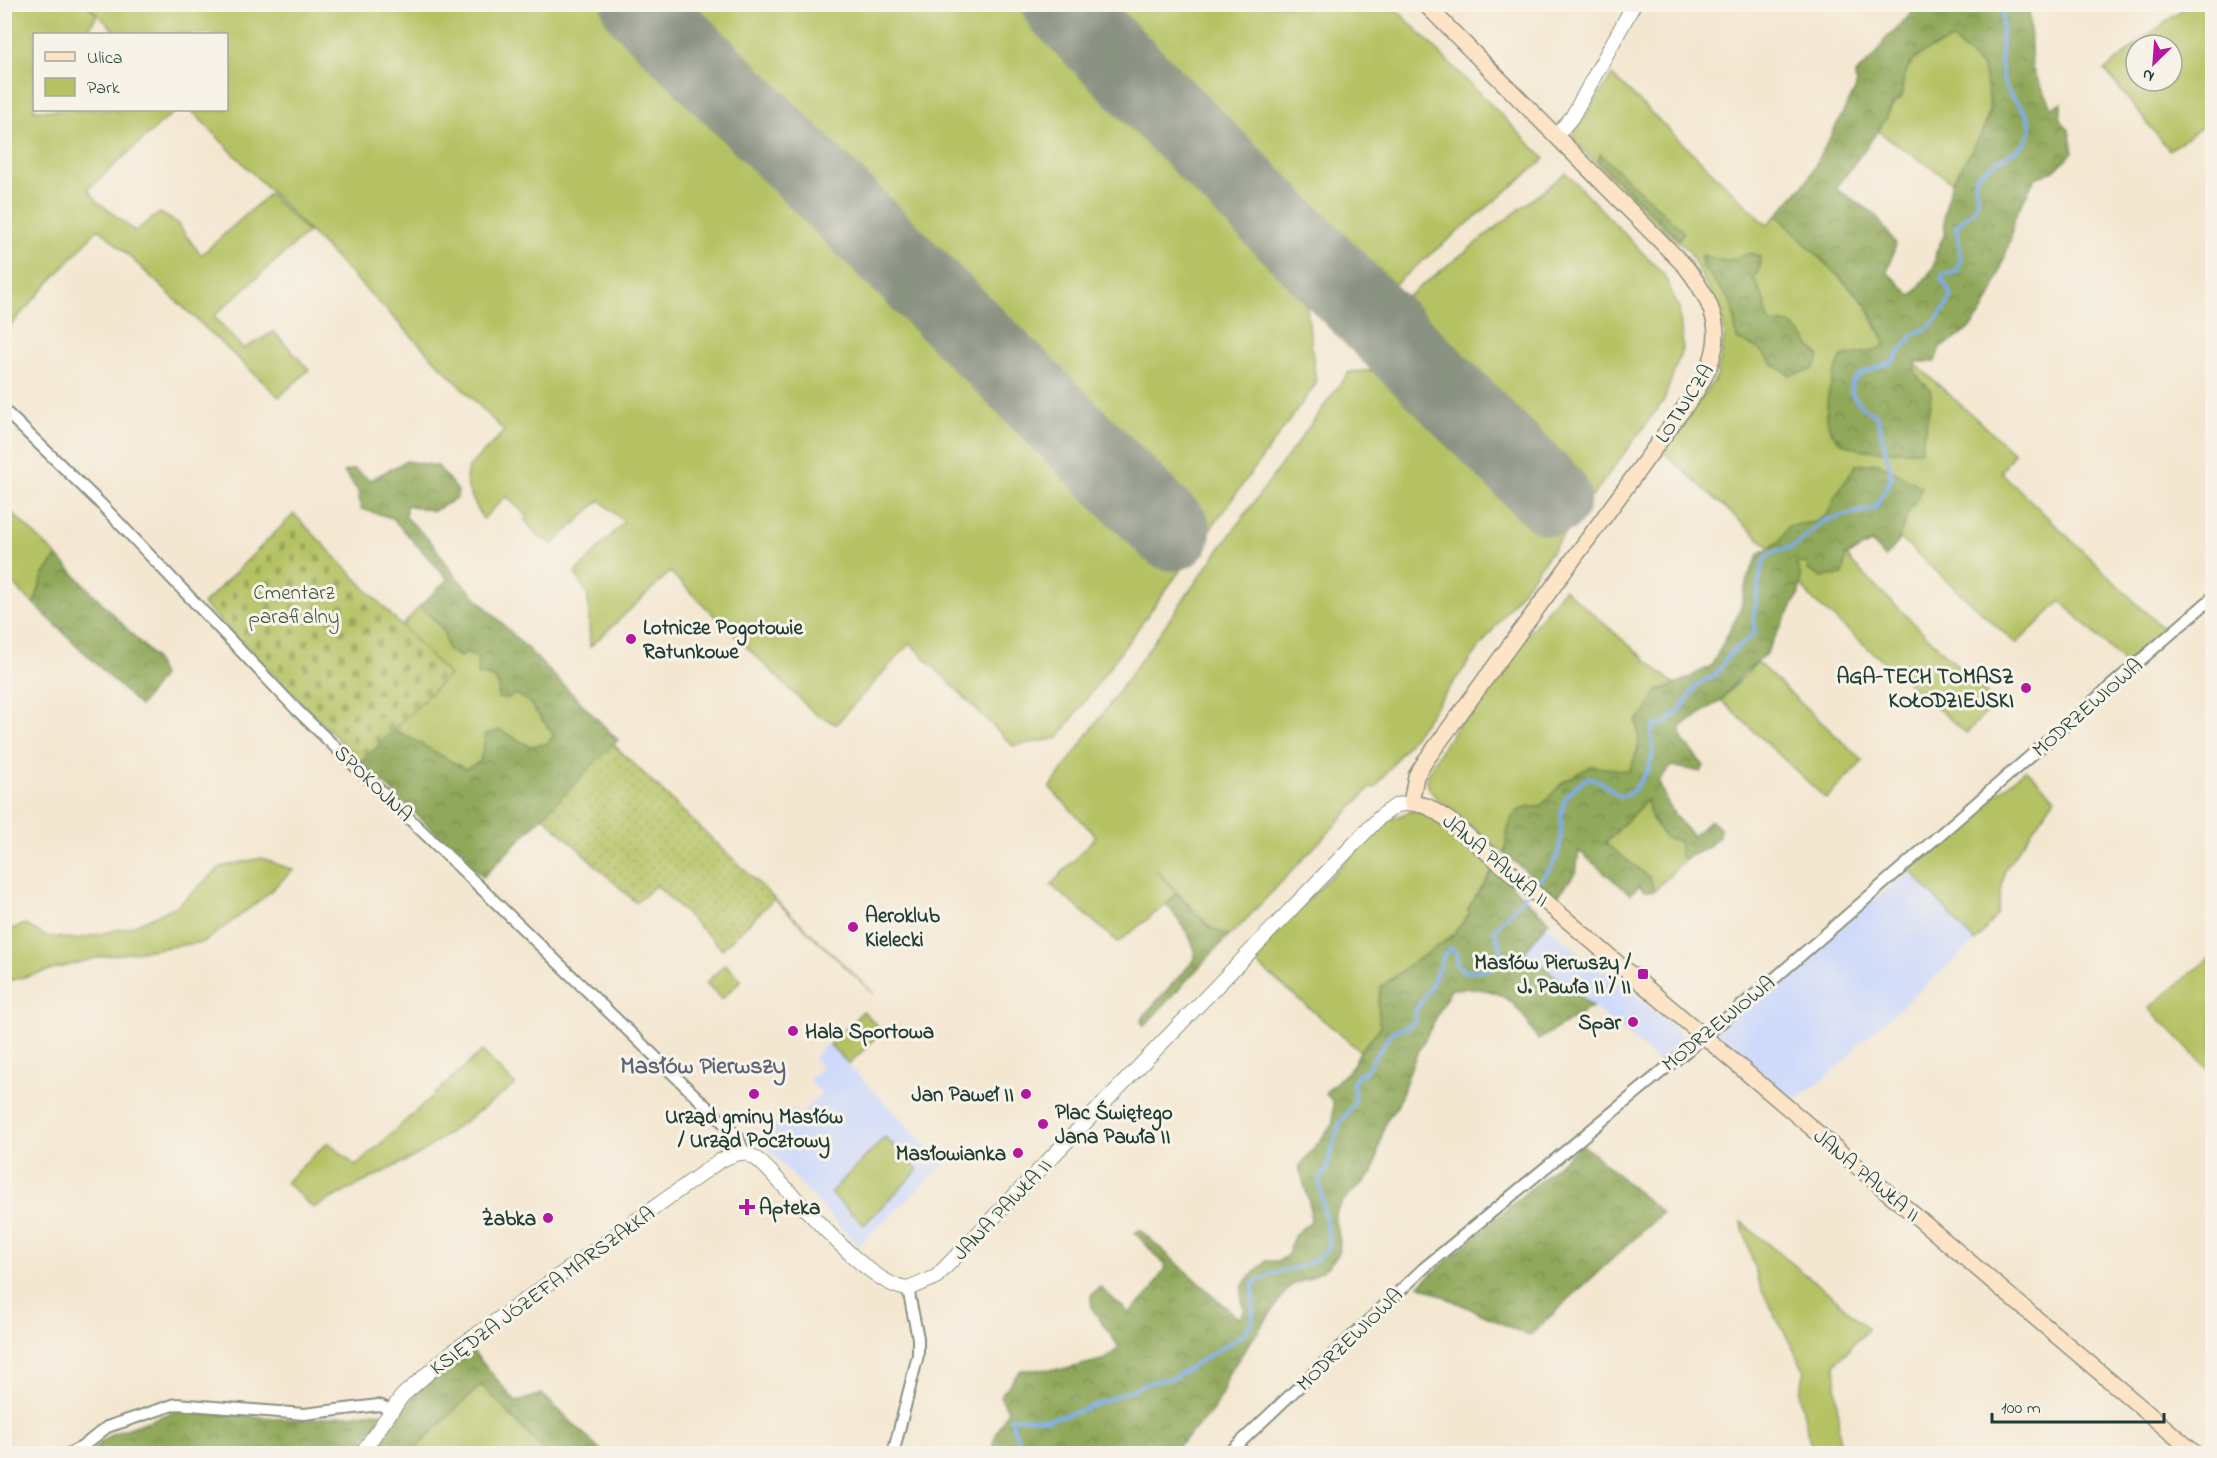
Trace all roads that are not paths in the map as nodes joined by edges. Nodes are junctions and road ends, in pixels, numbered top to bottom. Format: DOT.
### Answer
graph roads {
  1 [pos="1425,4"];
  2 [pos="1634,4"];
  3 [pos="1556,136"];
  4 [pos="4,410"];
  5 [pos="2212,598"];
  6 [pos="1411,803"];
  7 [pos="1703,1036"];
  8 [pos="744,1153"];
  9 [pos="908,1289"];
  10 [pos="391,1410"];
  11 [pos="68,1454"];
  12 [pos="361,1454"];
  13 [pos="893,1454"];
  14 [pos="1228,1454"];
  15 [pos="2196,1454"];
  1 -- 3 [label="main road, LOTNICZA"];
  2 -- 3 [label="street"];
  3 -- 6 [label="main road, LOTNICZA"];
  4 -- 8 [label="street, SPOKOJNA"];
  5 -- 7 [label="street, MODRZEWIOWA"];
  6 -- 7 [label="main road, JANA PAWŁA II"];
  6 -- 9 [label="street, JANA PAWŁA II"];
  7 -- 14 [label="street, MODRZEWIOWA"];
  7 -- 15 [label="main road, JANA PAWŁA II"];
  8 -- 9 [label="street"];
  8 -- 10 [label="street, KSIĘDZA JÓZEFA MARSZAŁKA"];
  9 -- 13 [label="street"];
  10 -- 11 [label="street"];
  10 -- 12 [label="street, KSIĘDZA JÓZEFA MARSZAŁKA"];
}
